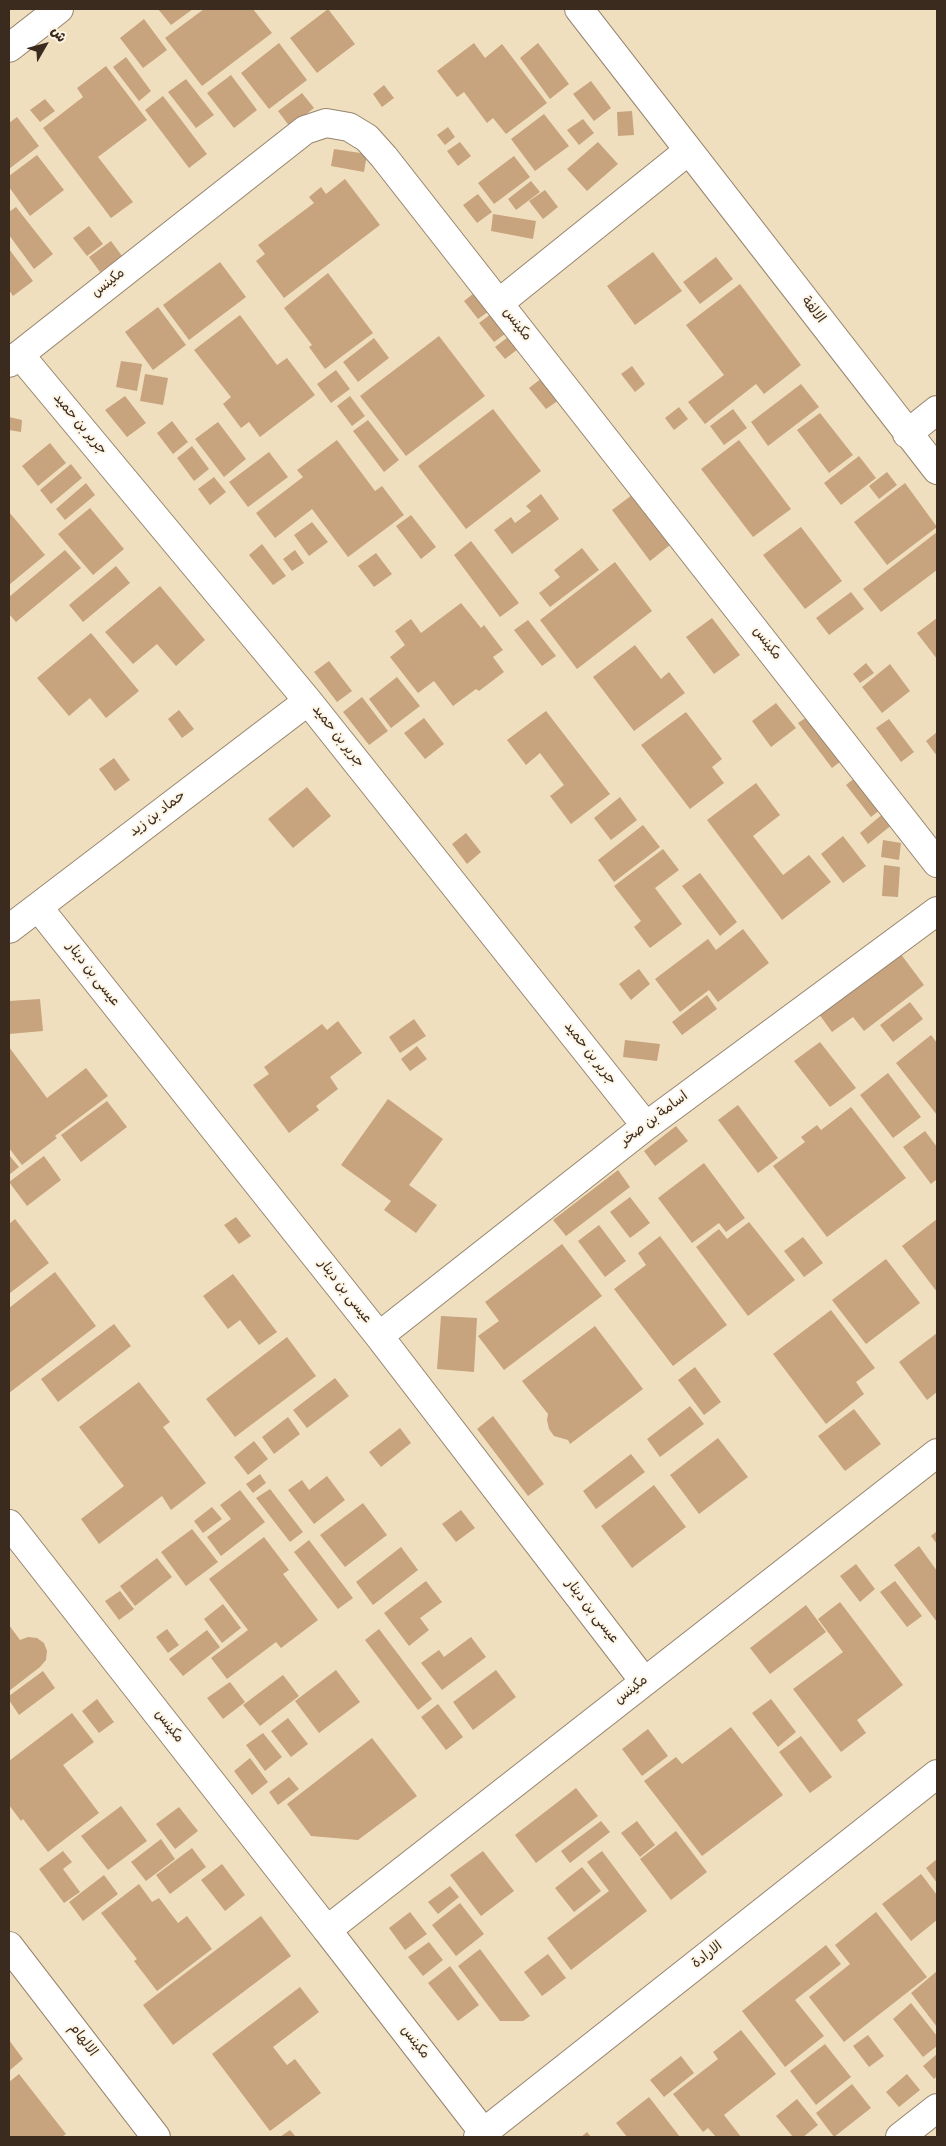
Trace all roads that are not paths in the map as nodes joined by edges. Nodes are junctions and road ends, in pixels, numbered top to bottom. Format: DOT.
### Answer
graph roads {
  1 [pos="59,9"];
  2 [pos="579,9"];
  3 [pos="9,48"];
  4 [pos="688,151"];
  5 [pos="499,303"];
  6 [pos="14,359"];
  7 [pos="937,410"];
  8 [pos="907,434"];
  9 [pos="937,470"];
  10 [pos="308,701"];
  11 [pos="937,863"];
  12 [pos="38,907"];
  13 [pos="937,912"];
  14 [pos="9,930"];
  15 [pos="646,1126"];
  16 [pos="379,1336"];
  17 [pos="937,1453"];
  18 [pos="9,1524"];
  19 [pos="644,1681"];
  20 [pos="937,1774"];
  21 [pos="327,1930"];
  22 [pos="9,1946"];
  23 [pos="937,2108"];
  24 [pos="481,2135"];
  25 [pos="156,2137"];
  26 [pos="900,2137"];
  1 -- 3 [label="street"];
  2 -- 4 [label="street, الالفة"];
  4 -- 5 [label="street"];
  4 -- 8 [label="street, الالفة"];
  5 -- 6 [label="street, مكينس"];
  5 -- 11 [label="street, مكينس"];
  6 -- 10 [label="street, جرير بن حميد"];
  7 -- 8 [label="street"];
  8 -- 9 [label="street, الالفة"];
  10 -- 12 [label="street, حماد بن زيد"];
  10 -- 15 [label="street, جرير بن حميد"];
  12 -- 14 [label="street, حماد بن زيد"];
  12 -- 16 [label="street, عيسى بن دينار"];
  13 -- 15 [label="street, اسامة بن صخر"];
  15 -- 16 [label="street, اسامة بن صخر"];
  16 -- 19 [label="street, عيسى بن دينار"];
  17 -- 19 [label="street, مكينس"];
  18 -- 21 [label="street, مكينس"];
  19 -- 21 [label="street, مكينس"];
  20 -- 24 [label="street, الارادة"];
  21 -- 24 [label="street, مكينس"];
  22 -- 25 [label="street, الالهام"];
  23 -- 26 [label="street"];
}
